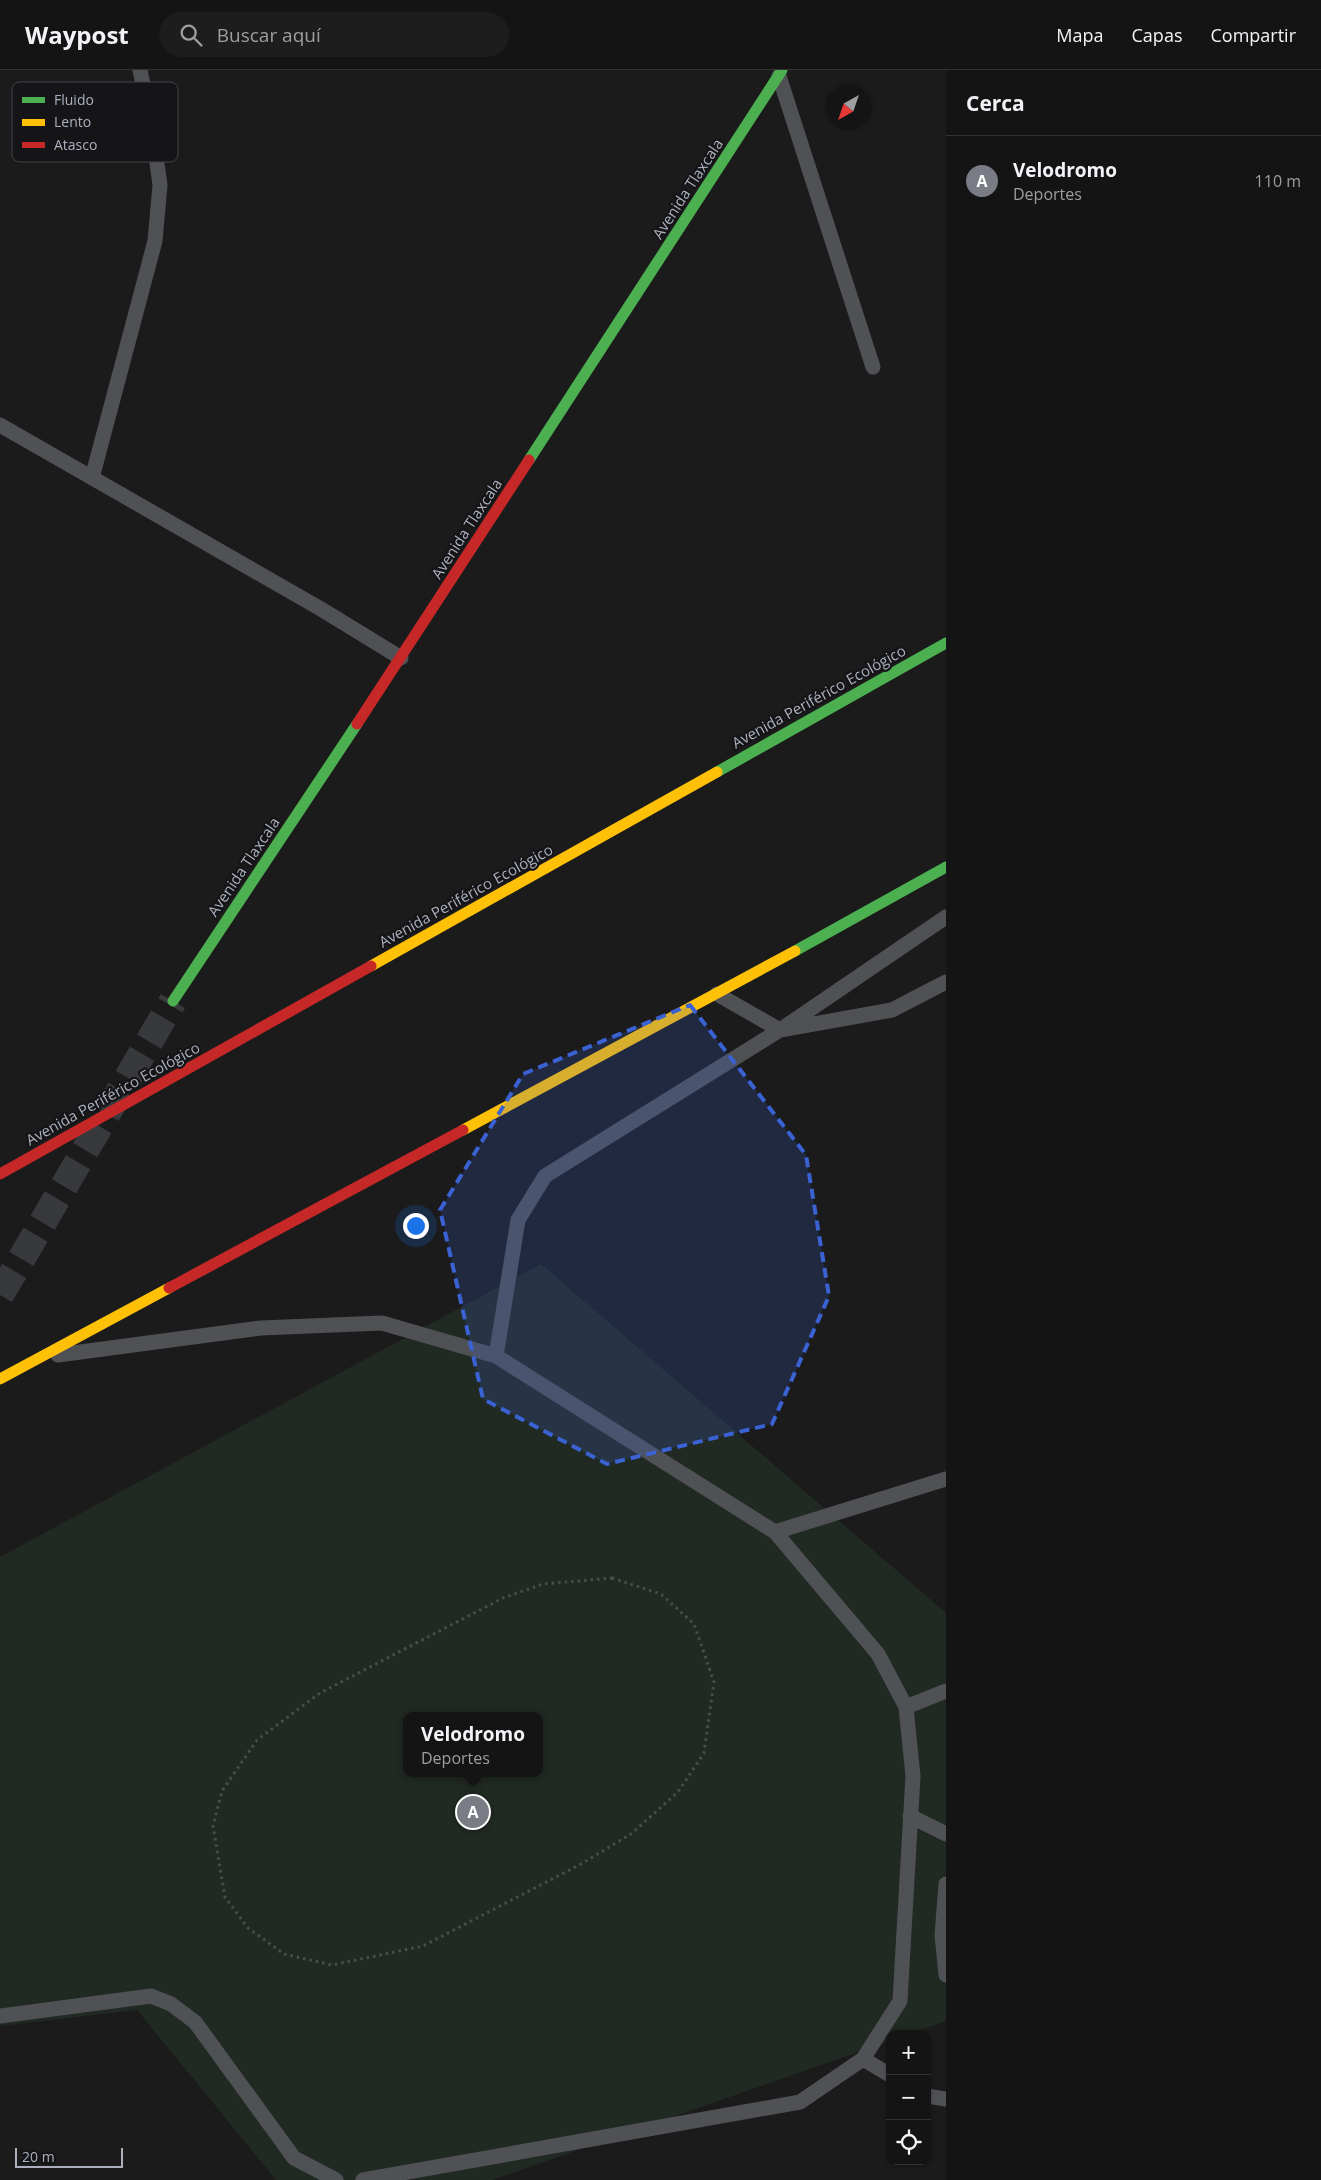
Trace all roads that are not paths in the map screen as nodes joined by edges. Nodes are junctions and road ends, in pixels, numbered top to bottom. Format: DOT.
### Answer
graph roads {
  1 [pos="781,73"];
  2 [pos="157,162"];
  3 [pos="873,367"];
  4 [pos="0,425"];
  5 [pos="92,478"];
  6 [pos="946,643"];
  7 [pos="401,658"];
  8 [pos="946,867"];
  9 [pos="946,917"];
  10 [pos="946,982"];
  11 [pos="717,994"];
  12 [pos="173,1001"];
  13 [pos="780,1030"];
  14 [pos="0,1174"];
  15 [pos="496,1356"];
  16 [pos="39,1358"];
  17 [pos="0,1379"];
  18 [pos="946,1479"];
  19 [pos="775,1532"];
  20 [pos="946,1691"];
  21 [pos="906,1707"];
  22 [pos="910,1816"];
  23 [pos="946,1834"];
  24 [pos="946,1884"];
  25 [pos="946,1975"];
  26 [pos="0,2016"];
  27 [pos="863,2059"];
  28 [pos="886,2073"];
  29 [pos="931,2097"];
  30 [pos="946,2100"];
  31 [pos="336,2180"];
  32 [pos="364,2180"];
  1 -- 3 [label="lane"];
  1 -- 7 [label="main road, Avenida Tlaxcala"];
  2 -- 5 [label="lane"];
  4 -- 5 [label="lane"];
  5 -- 7 [label="lane"];
  6 -- 14 [label="main road, Avenida Periférico Ecológico"];
  7 -- 12 [label="main road, Avenida Tlaxcala"];
  8 -- 11 [label="main road"];
  9 -- 13 [label="lane"];
  10 -- 13 [label="lane"];
  11 -- 13 [label="lane"];
  11 -- 16 [label="main road"];
  13 -- 15 [label="lane"];
  15 -- 16 [label="lane"];
  15 -- 19 [label="lane"];
  16 -- 17 [label="main road"];
  18 -- 19 [label="lane"];
  19 -- 21 [label="lane"];
  20 -- 21 [label="lane"];
  21 -- 22 [label="lane"];
  22 -- 23 [label="lane"];
  22 -- 27 [label="lane"];
  24 -- 25 [label="lane"];
  26 -- 31 [label="lane"];
  27 -- 28 [label="lane"];
  27 -- 32 [label="lane"];
  29 -- 30 [label="lane"];
}
